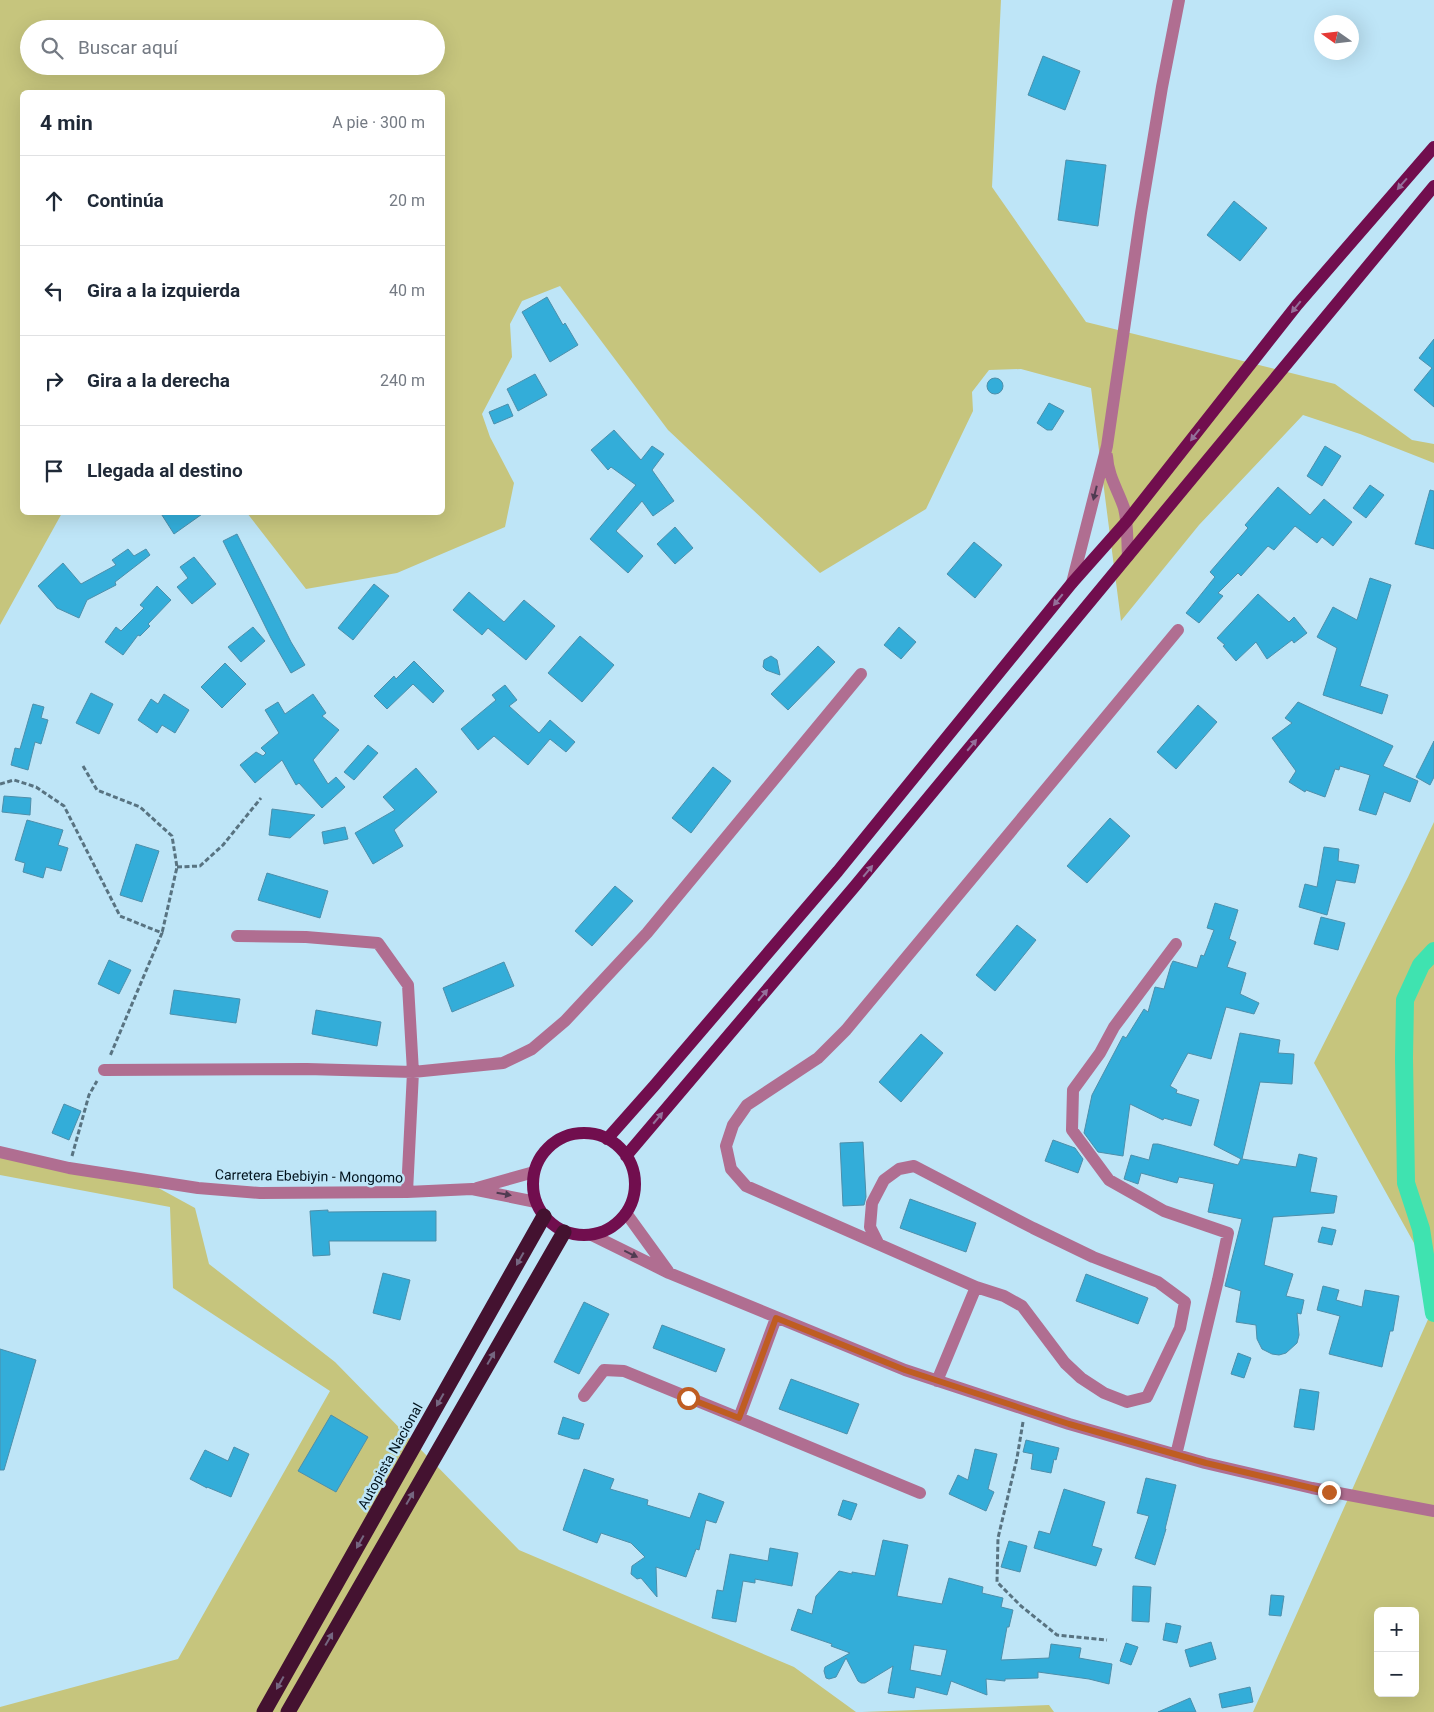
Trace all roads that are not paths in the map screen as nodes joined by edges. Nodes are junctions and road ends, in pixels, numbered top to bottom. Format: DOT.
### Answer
graph roads {
  1 [pos="1179,0"];
  2 [pos="1434,148"];
  3 [pos="1434,186"];
  4 [pos="1107,446"];
  5 [pos="1127,521"];
  6 [pos="1128,556"];
  7 [pos="1072,582"];
  8 [pos="1178,630"];
  9 [pos="861,674"];
  10 [pos="237,936"];
  11 [pos="1176,944"];
  12 [pos="104,1070"];
  13 [pos="413,1072"];
  14 [pos="607,1139"];
  15 [pos="0,1152"];
  16 [pos="626,1156"];
  17 [pos="534,1172"];
  18 [pos="472,1189"];
  19 [pos="407,1192"];
  20 [pos="536,1202"];
  21 [pos="626,1213"];
  22 [pos="544,1216"];
  23 [pos="564,1232"];
  24 [pos="592,1235"];
  25 [pos="878,1243"];
  26 [pos="669,1273"];
  27 [pos="976,1287"];
  28 [pos="776,1318"];
  29 [pos="937,1381"];
  30 [pos="584,1396"];
  31 [pos="739,1418"];
  32 [pos="1176,1455"];
  33 [pos="920,1493"];
  34 [pos="1434,1511"];
  35 [pos="264,1712"];
  36 [pos="288,1712"];
  1 -- 4 [label="street"];
  2 -- 5 [label="main road, one-way"];
  3 -- 6 [label="main road"];
  4 -- 5 [label="street"];
  4 -- 7 [label="street, one-way"];
  5 -- 6 [label="street"];
  5 -- 7 [label="main road"];
  16 -- 6 [label="main road, one-way"];
  7 -- 14 [label="main road, one-way"];
  8 -- 25 [label="street"];
  9 -- 13 [label="street"];
  10 -- 13 [label="street"];
  11 -- 32 [label="street"];
  12 -- 13 [label="street"];
  13 -- 19 [label="street"];
  14 -- 16 [label="main road"];
  14 -- 17 [label="main road"];
  15 -- 19 [label="street, Carretera Ebebiyin - Mongomo"];
  16 -- 21 [label="main road"];
  17 -- 18 [label="street, Carretera Ebebiyin - Mongomo"];
  17 -- 20 [label="main road"];
  18 -- 19 [label="street, Carretera Ebebiyin - Mongomo"];
  18 -- 20 [label="street, Carretera Ebebiyin - Mongomo, one-way"];
  20 -- 22 [label="main road"];
  21 -- 24 [label="main road"];
  21 -- 26 [label="street"];
  22 -- 23 [label="main road"];
  22 -- 35 [label="highway, Autopista Nacional, one-way"];
  23 -- 24 [label="main road"];
  36 -- 23 [label="highway, one-way"];
  24 -- 26 [label="street, one-way"];
  25 -- 27 [label="street"];
  25 -- 27 [label="street"];
  26 -- 28 [label="street"];
  27 -- 29 [label="street"];
  28 -- 29 [label="street"];
  28 -- 31 [label="street"];
  29 -- 32 [label="street"];
  30 -- 31 [label="street"];
  31 -- 33 [label="street"];
  32 -- 34 [label="street"];
}
